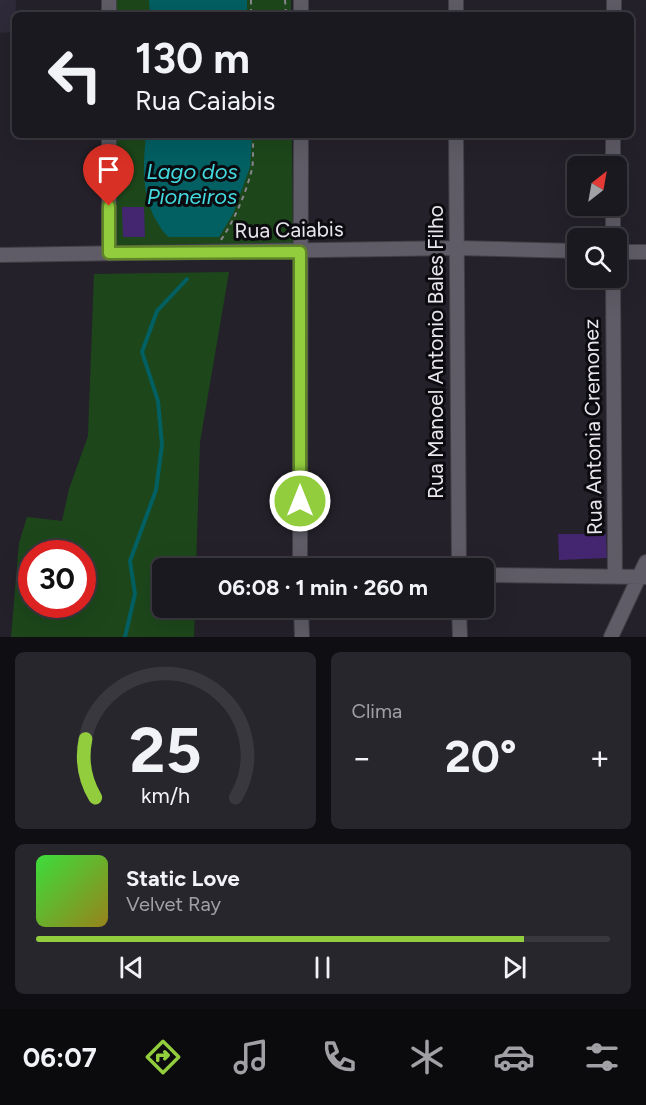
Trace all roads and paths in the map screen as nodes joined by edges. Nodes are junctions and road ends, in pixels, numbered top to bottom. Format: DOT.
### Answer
graph roads {
  1 [pos="109,138"];
  2 [pos="254,138"];
  3 [pos="301,138"];
  4 [pos="456,138"];
  5 [pos="613,138"];
  6 [pos="613,156"];
  7 [pos="231,242"];
  8 [pos="457,248"];
  9 [pos="567,251"];
  10 [pos="300,252"];
  11 [pos="627,252"];
  12 [pos="646,252"];
  13 [pos="109,253"];
  14 [pos="0,255"];
  15 [pos="613,288"];
  16 [pos="300,558"];
  17 [pos="459,558"];
  18 [pos="646,562"];
  19 [pos="494,575"];
  20 [pos="615,576"];
  21 [pos="643,576"];
  22 [pos="301,618"];
  23 [pos="459,618"];
  24 [pos="302,637"];
  25 [pos="460,637"];
  26 [pos="611,637"];
  1 -- 13 [label="street"];
  2 -- 7 [label="path"];
  3 -- 10 [label="street"];
  4 -- 8 [label="street, Rua Manoel Antonio Bales Filho"];
  5 -- 6 [label="street"];
  8 -- 9 [label="street, Rua Caiabis"];
  8 -- 10 [label="street, Rua Caiabis"];
  8 -- 17 [label="street, Rua Manoel Antonio Bales Filho"];
  10 -- 13 [label="street, Rua Caiabis"];
  10 -- 16 [label="street"];
  11 -- 12 [label="street"];
  13 -- 14 [label="street, Rua Caiabis"];
  15 -- 20 [label="street, Rua Antonia Cremonez"];
  18 -- 21 [label="street"];
  19 -- 20 [label="street"];
  20 -- 21 [label="street"];
  21 -- 26 [label="street"];
  22 -- 24 [label="street"];
  23 -- 25 [label="street"];
}
